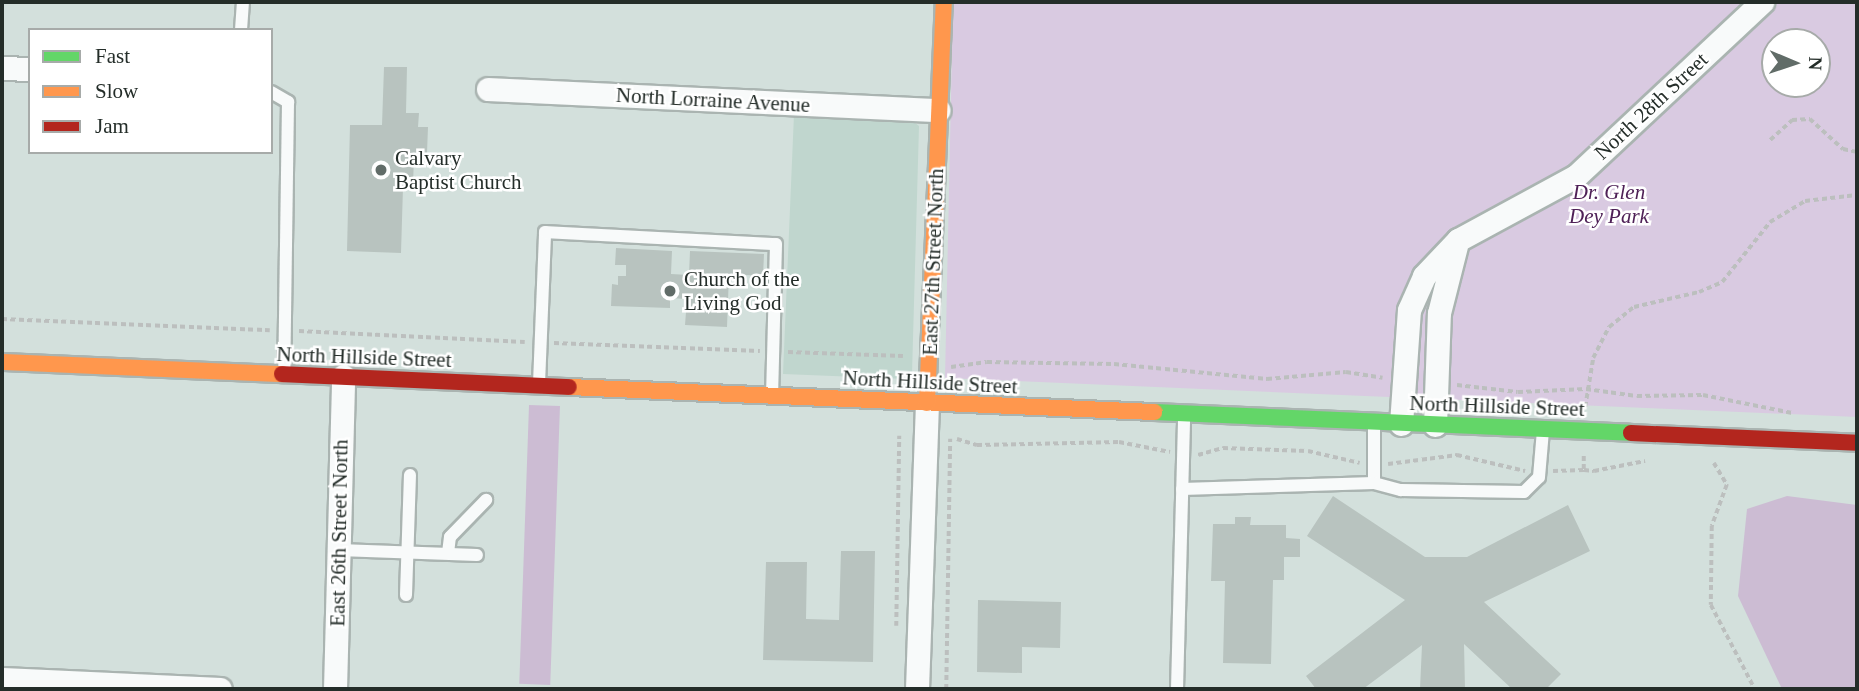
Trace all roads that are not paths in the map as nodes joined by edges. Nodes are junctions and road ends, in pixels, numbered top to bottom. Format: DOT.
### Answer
graph roads {
  1 [pos="243,2"];
  2 [pos="944,2"];
  3 [pos="1762,2"];
  4 [pos="242,28"];
  5 [pos="2,68"];
  6 [pos="28,69"];
  7 [pos="488,89"];
  8 [pos="273,93"];
  9 [pos="939,110"];
  10 [pos="1458,240"];
  11 [pos="2,362"];
  12 [pos="284,375"];
  13 [pos="343,376"];
  14 [pos="539,385"];
  15 [pos="772,396"];
  16 [pos="927,402"];
  17 [pos="1184,414"];
  18 [pos="1374,422"];
  19 [pos="1401,424"];
  20 [pos="1435,425"];
  21 [pos="1543,430"];
  22 [pos="1857,443"];
  23 [pos="410,475"];
  24 [pos="1374,483"];
  25 [pos="1182,489"];
  26 [pos="485,500"];
  27 [pos="339,550"];
  28 [pos="407,552"];
  29 [pos="448,553"];
  30 [pos="477,555"];
  31 [pos="406,595"];
  32 [pos="2,679"];
  33 [pos="220,689"];
  34 [pos="335,689"];
  35 [pos="917,689"];
  36 [pos="1177,689"];
  1 -- 4 [label="lane"];
  2 -- 9 [label="main road, East 27th Street North"];
  3 -- 10 [label="street, North 28th Street"];
  5 -- 6 [label="street"];
  7 -- 9 [label="street, North Lorraine Avenue"];
  8 -- 12 [label="lane"];
  9 -- 16 [label="main road, East 27th Street North"];
  10 -- 19 [label="street, North 28th Street"];
  10 -- 20 [label="street"];
  11 -- 12 [label="main road, North Hillside Street"];
  12 -- 13 [label="main road, North Hillside Street"];
  13 -- 14 [label="main road, North Hillside Street"];
  13 -- 27 [label="street, East 26th Street North"];
  14 -- 15 [label="main road, North Hillside Street"];
  14 -- 15 [label="lane"];
  15 -- 16 [label="main road, North Hillside Street"];
  16 -- 17 [label="main road, North Hillside Street"];
  16 -- 35 [label="street, East 27th Street North"];
  17 -- 18 [label="main road, North Hillside Street"];
  17 -- 25 [label="lane"];
  18 -- 19 [label="main road, North Hillside Street"];
  18 -- 24 [label="lane"];
  19 -- 20 [label="main road, North Hillside Street"];
  20 -- 21 [label="main road, North Hillside Street"];
  21 -- 22 [label="main road, North Hillside Street"];
  21 -- 24 [label="lane"];
  23 -- 28 [label="lane"];
  24 -- 25 [label="lane"];
  25 -- 36 [label="lane"];
  26 -- 29 [label="lane"];
  27 -- 28 [label="lane"];
  27 -- 34 [label="street, East 26th Street North"];
  28 -- 29 [label="lane"];
  28 -- 31 [label="lane"];
  29 -- 30 [label="lane"];
  32 -- 33 [label="street"];
}
